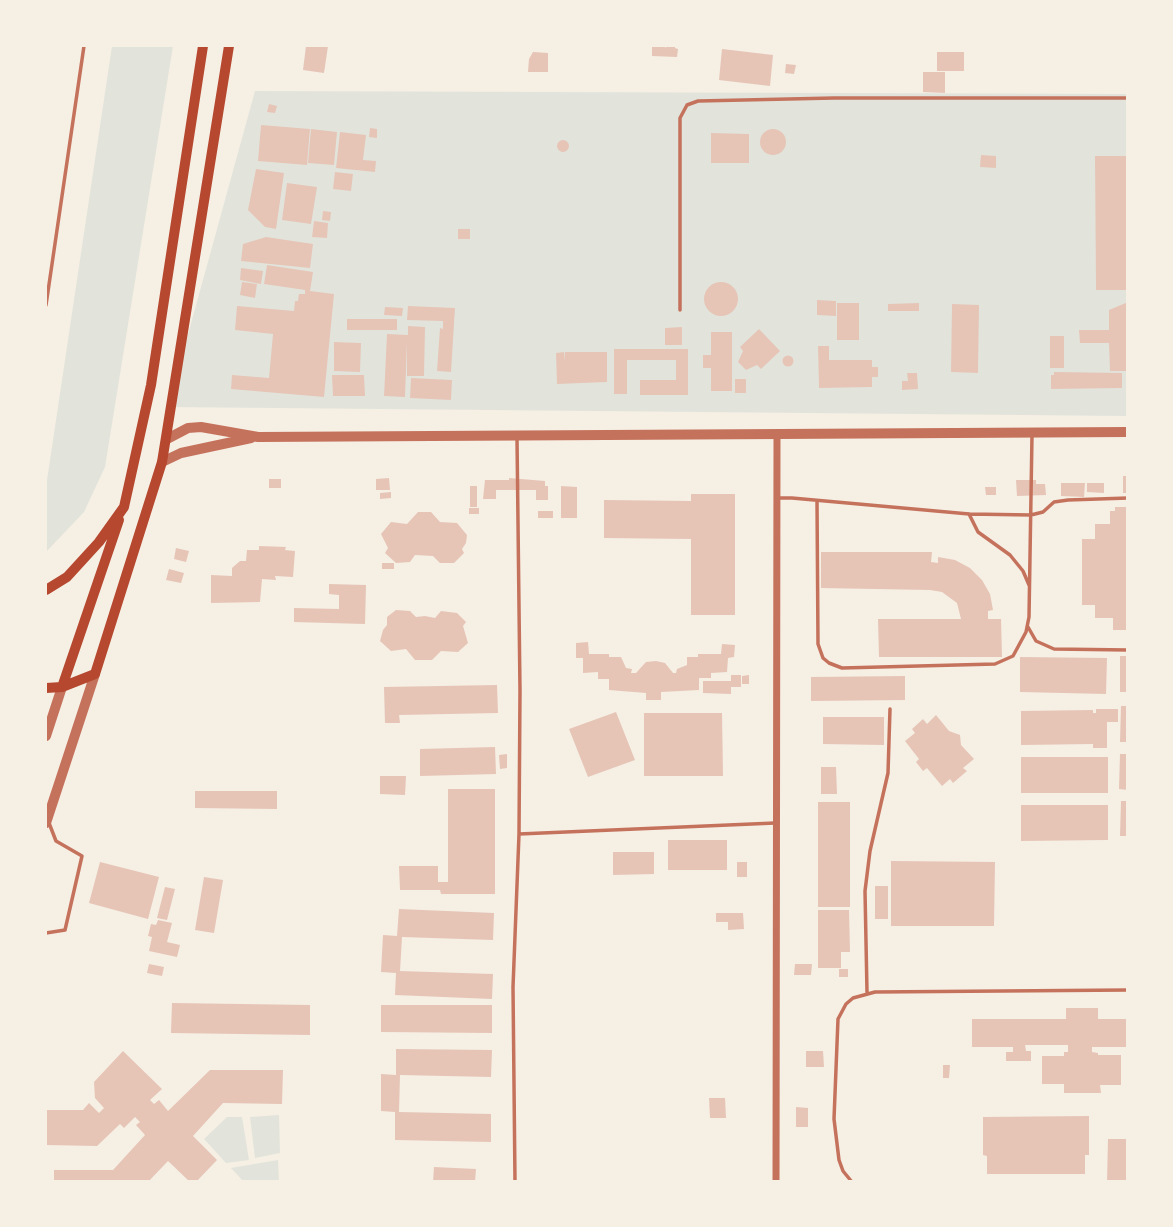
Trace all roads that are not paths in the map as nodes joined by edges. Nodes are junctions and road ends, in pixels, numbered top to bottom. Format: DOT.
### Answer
graph roads {
  1 [pos="84,46"];
  2 [pos="203,46"];
  3 [pos="229,46"];
  4 [pos="1128,99"];
  5 [pos="46,305"];
  6 [pos="680,310"];
  7 [pos="1128,432"];
  8 [pos="1031,433"];
  9 [pos="777,434"];
  10 [pos="517,435"];
  11 [pos="258,437"];
  12 [pos="167,439"];
  13 [pos="162,462"];
  14 [pos="776,498"];
  15 [pos="1128,498"];
  16 [pos="817,501"];
  17 [pos="124,508"];
  18 [pos="969,514"];
  19 [pos="1031,515"];
  20 [pos="1030,587"];
  21 [pos="46,590"];
  22 [pos="1028,625"];
  23 [pos="1128,650"];
  24 [pos="95,674"];
  25 [pos="62,687"];
  26 [pos="46,688"];
  27 [pos="890,709"];
  28 [pos="46,736"];
  29 [pos="46,820"];
  30 [pos="778,823"];
  31 [pos="519,834"];
  32 [pos="46,933"];
  33 [pos="1128,990"];
  34 [pos="867,992"];
  35 [pos="516,1181"];
  36 [pos="776,1181"];
  37 [pos="852,1181"];
  1 -- 5 [label="lane"];
  2 -- 17 [label="main road"];
  3 -- 12 [label="main road"];
  4 -- 6 [label="lane"];
  7 -- 8 [label="street"];
  8 -- 9 [label="street"];
  8 -- 19 [label="lane"];
  9 -- 10 [label="street"];
  9 -- 14 [label="street"];
  10 -- 11 [label="street"];
  10 -- 31 [label="lane"];
  11 -- 12 [label="street"];
  11 -- 13 [label="street"];
  12 -- 13 [label="main road"];
  13 -- 24 [label="main road"];
  14 -- 16 [label="lane"];
  14 -- 30 [label="street"];
  15 -- 19 [label="lane"];
  16 -- 18 [label="lane"];
  16 -- 22 [label="lane"];
  17 -- 21 [label="main road"];
  17 -- 25 [label="main road"];
  18 -- 19 [label="lane"];
  18 -- 20 [label="lane"];
  19 -- 20 [label="lane"];
  20 -- 22 [label="lane"];
  22 -- 23 [label="lane"];
  24 -- 25 [label="main road"];
  24 -- 29 [label="street"];
  25 -- 26 [label="main road"];
  25 -- 28 [label="street"];
  27 -- 34 [label="lane"];
  29 -- 32 [label="lane"];
  30 -- 31 [label="lane"];
  30 -- 36 [label="street"];
  31 -- 35 [label="lane"];
  33 -- 34 [label="lane"];
  34 -- 37 [label="lane"];
}
